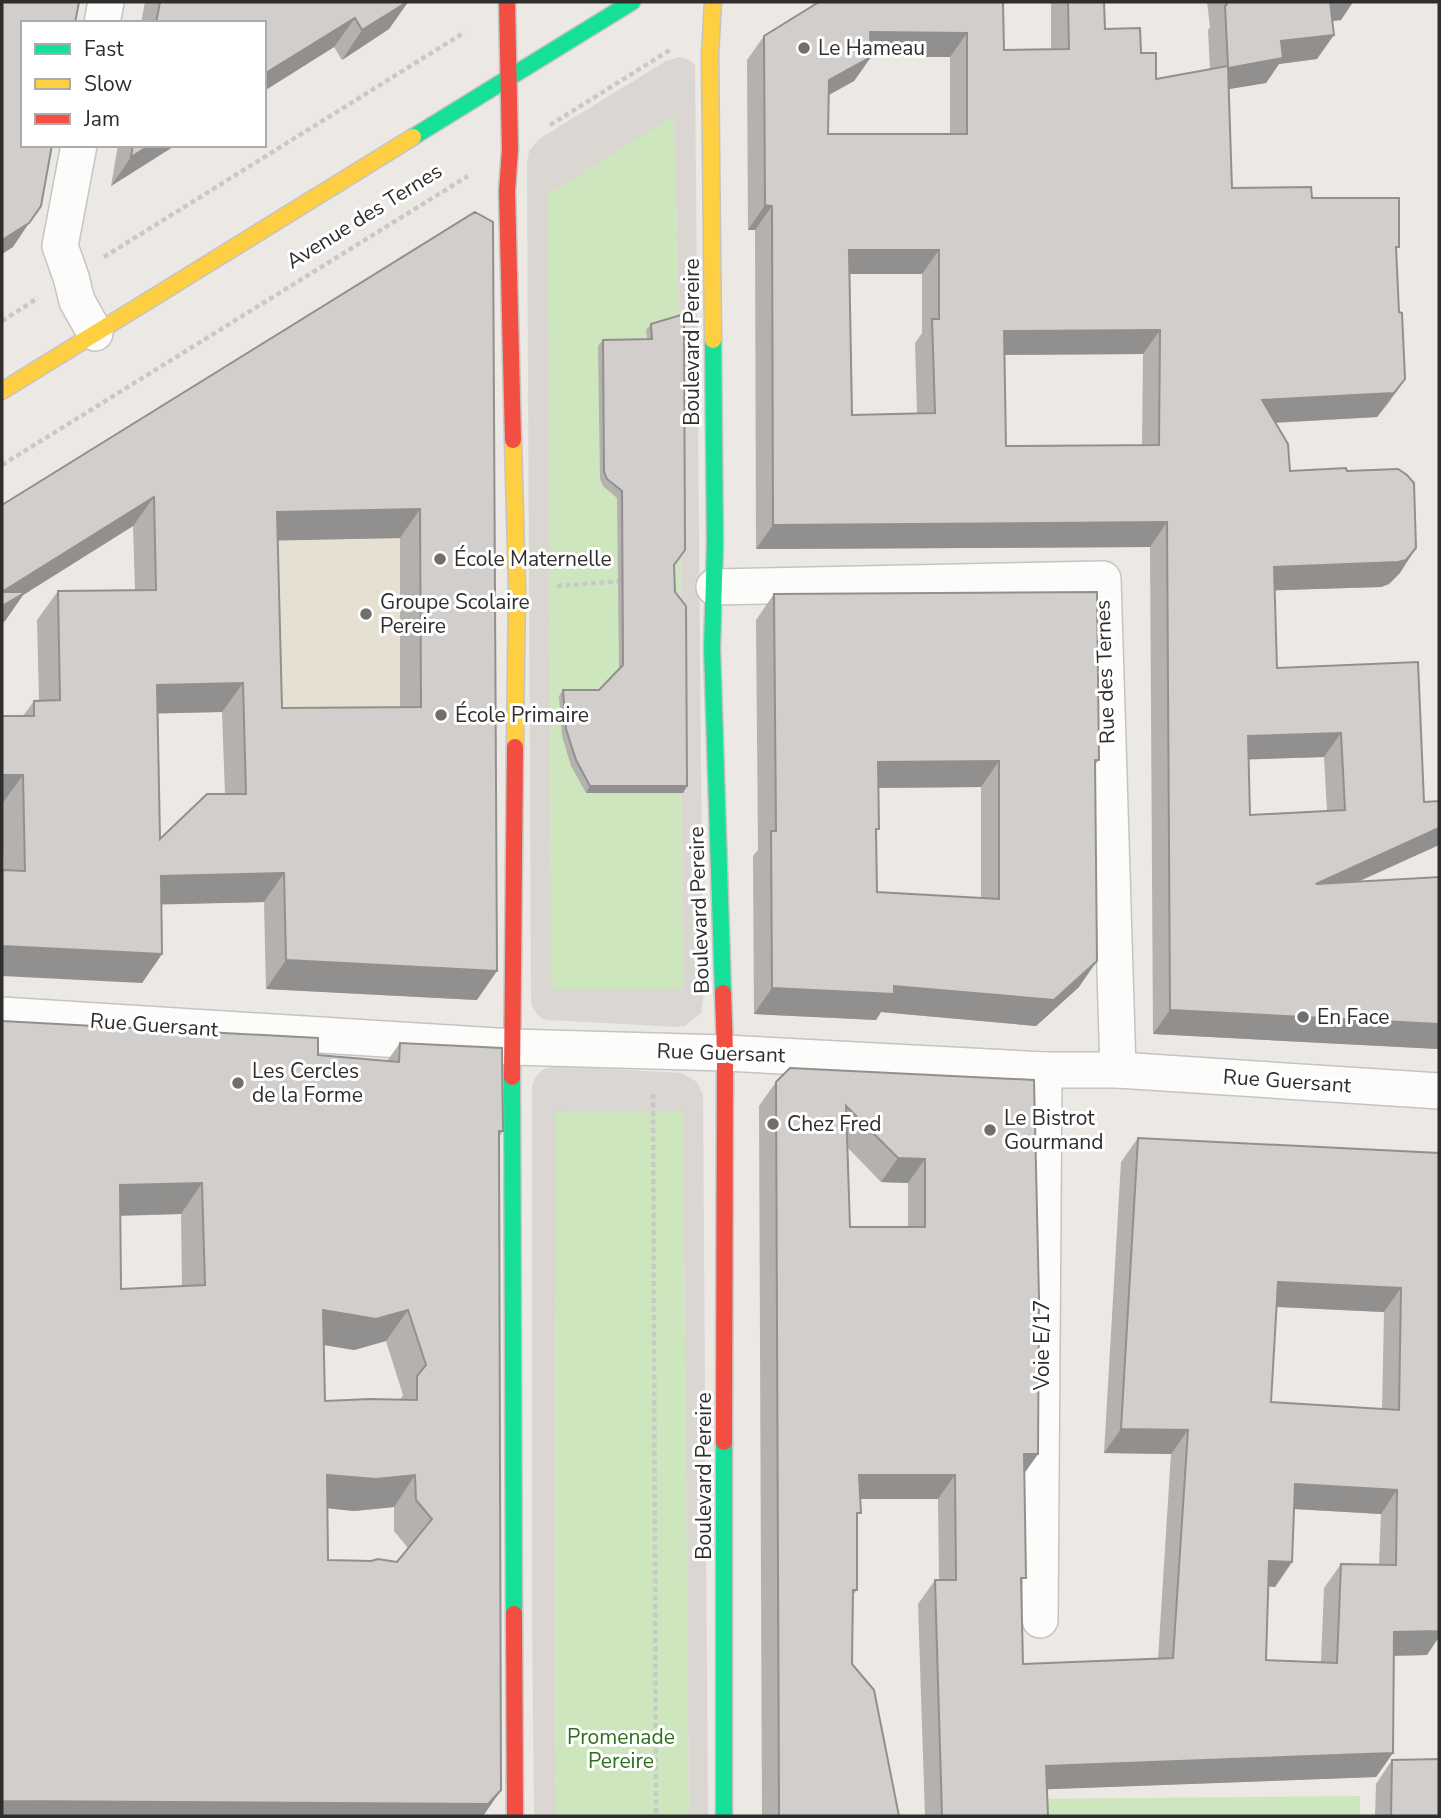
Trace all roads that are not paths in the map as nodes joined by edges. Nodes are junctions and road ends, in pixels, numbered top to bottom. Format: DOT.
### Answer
graph roads {
  1 [pos="106,2"];
  2 [pos="632,2"];
  3 [pos="713,2"];
  4 [pos="507,4"];
  5 [pos="103,21"];
  6 [pos="508,78"];
  7 [pos="79,147"];
  8 [pos="95,333"];
  9 [pos="2,391"];
  10 [pos="714,587"];
  11 [pos="2,1016"];
  12 [pos="512,1047"];
  13 [pos="725,1053"];
  14 [pos="1044,1070"];
  15 [pos="1118,1070"];
  16 [pos="1439,1091"];
  17 [pos="1040,1619"];
  18 [pos="515,1816"];
  19 [pos="724,1816"];
  1 -- 5 [label="street"];
  2 -- 6 [label="main road, Avenue des Ternes"];
  3 -- 10 [label="main road, Boulevard Pereire"];
  4 -- 6 [label="main road"];
  6 -- 8 [label="main road, Avenue des Ternes"];
  6 -- 12 [label="main road"];
  7 -- 8 [label="street"];
  8 -- 9 [label="main road, Avenue des Ternes"];
  10 -- 13 [label="main road, Boulevard Pereire"];
  10 -- 15 [label="street, Rue des Ternes"];
  11 -- 12 [label="street, Rue Guersant"];
  12 -- 13 [label="street, Rue Guersant"];
  12 -- 18 [label="main road"];
  13 -- 14 [label="street, Rue Guersant"];
  13 -- 19 [label="main road, Boulevard Pereire"];
  14 -- 15 [label="street, Rue Guersant"];
  14 -- 17 [label="street, Voie E/17"];
  15 -- 16 [label="street, Rue Guersant"];
}
